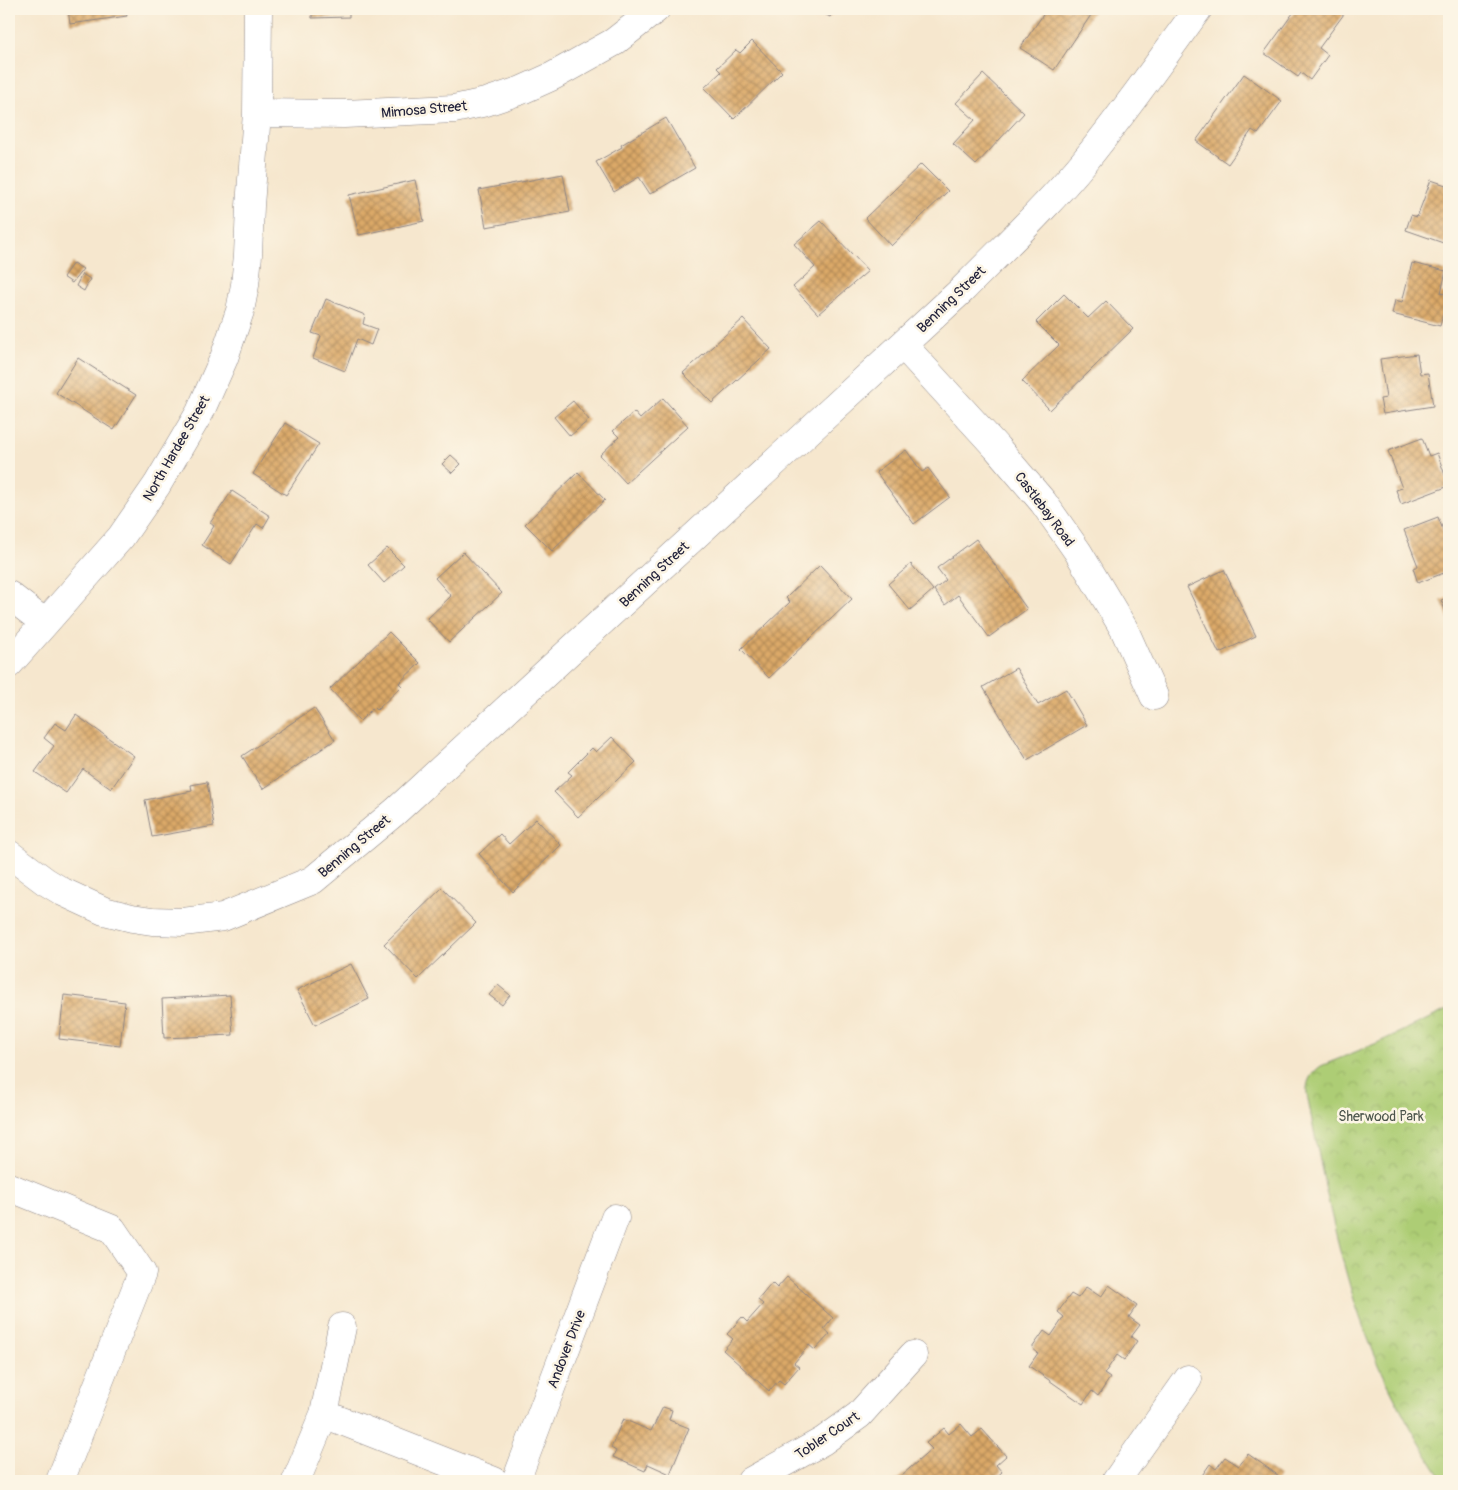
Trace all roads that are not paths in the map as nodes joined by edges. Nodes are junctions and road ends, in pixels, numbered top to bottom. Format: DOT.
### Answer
graph roads {
  1 [pos="258,9"];
  2 [pos="656,9"];
  3 [pos="1198,9"];
  4 [pos="256,113"];
  5 [pos="903,345"];
  6 [pos="9,595"];
  7 [pos="45,623"];
  8 [pos="9,664"];
  9 [pos="1154,696"];
  10 [pos="9,854"];
  11 [pos="9,1187"];
  12 [pos="615,1218"];
  13 [pos="342,1327"];
  14 [pos="913,1355"];
  15 [pos="1188,1379"];
  16 [pos="324,1414"];
  17 [pos="60,1481"];
  18 [pos="296,1481"];
  19 [pos="494,1481"];
  20 [pos="516,1481"];
  21 [pos="751,1481"];
  22 [pos="1116,1481"];
  1 -- 4 [label="street, North Hardee Street"];
  2 -- 4 [label="street, Mimosa Street"];
  3 -- 5 [label="street, Benning Street"];
  4 -- 7 [label="street, North Hardee Street"];
  5 -- 9 [label="street, Castlebay Road"];
  5 -- 10 [label="street, Benning Street"];
  6 -- 7 [label="street"];
  7 -- 8 [label="street, North Hardee Street"];
  11 -- 17 [label="street"];
  12 -- 20 [label="street, Andover Drive"];
  13 -- 16 [label="street"];
  14 -- 21 [label="street, Tobler Court"];
  15 -- 22 [label="street"];
  16 -- 18 [label="street"];
  16 -- 19 [label="street"];
}
